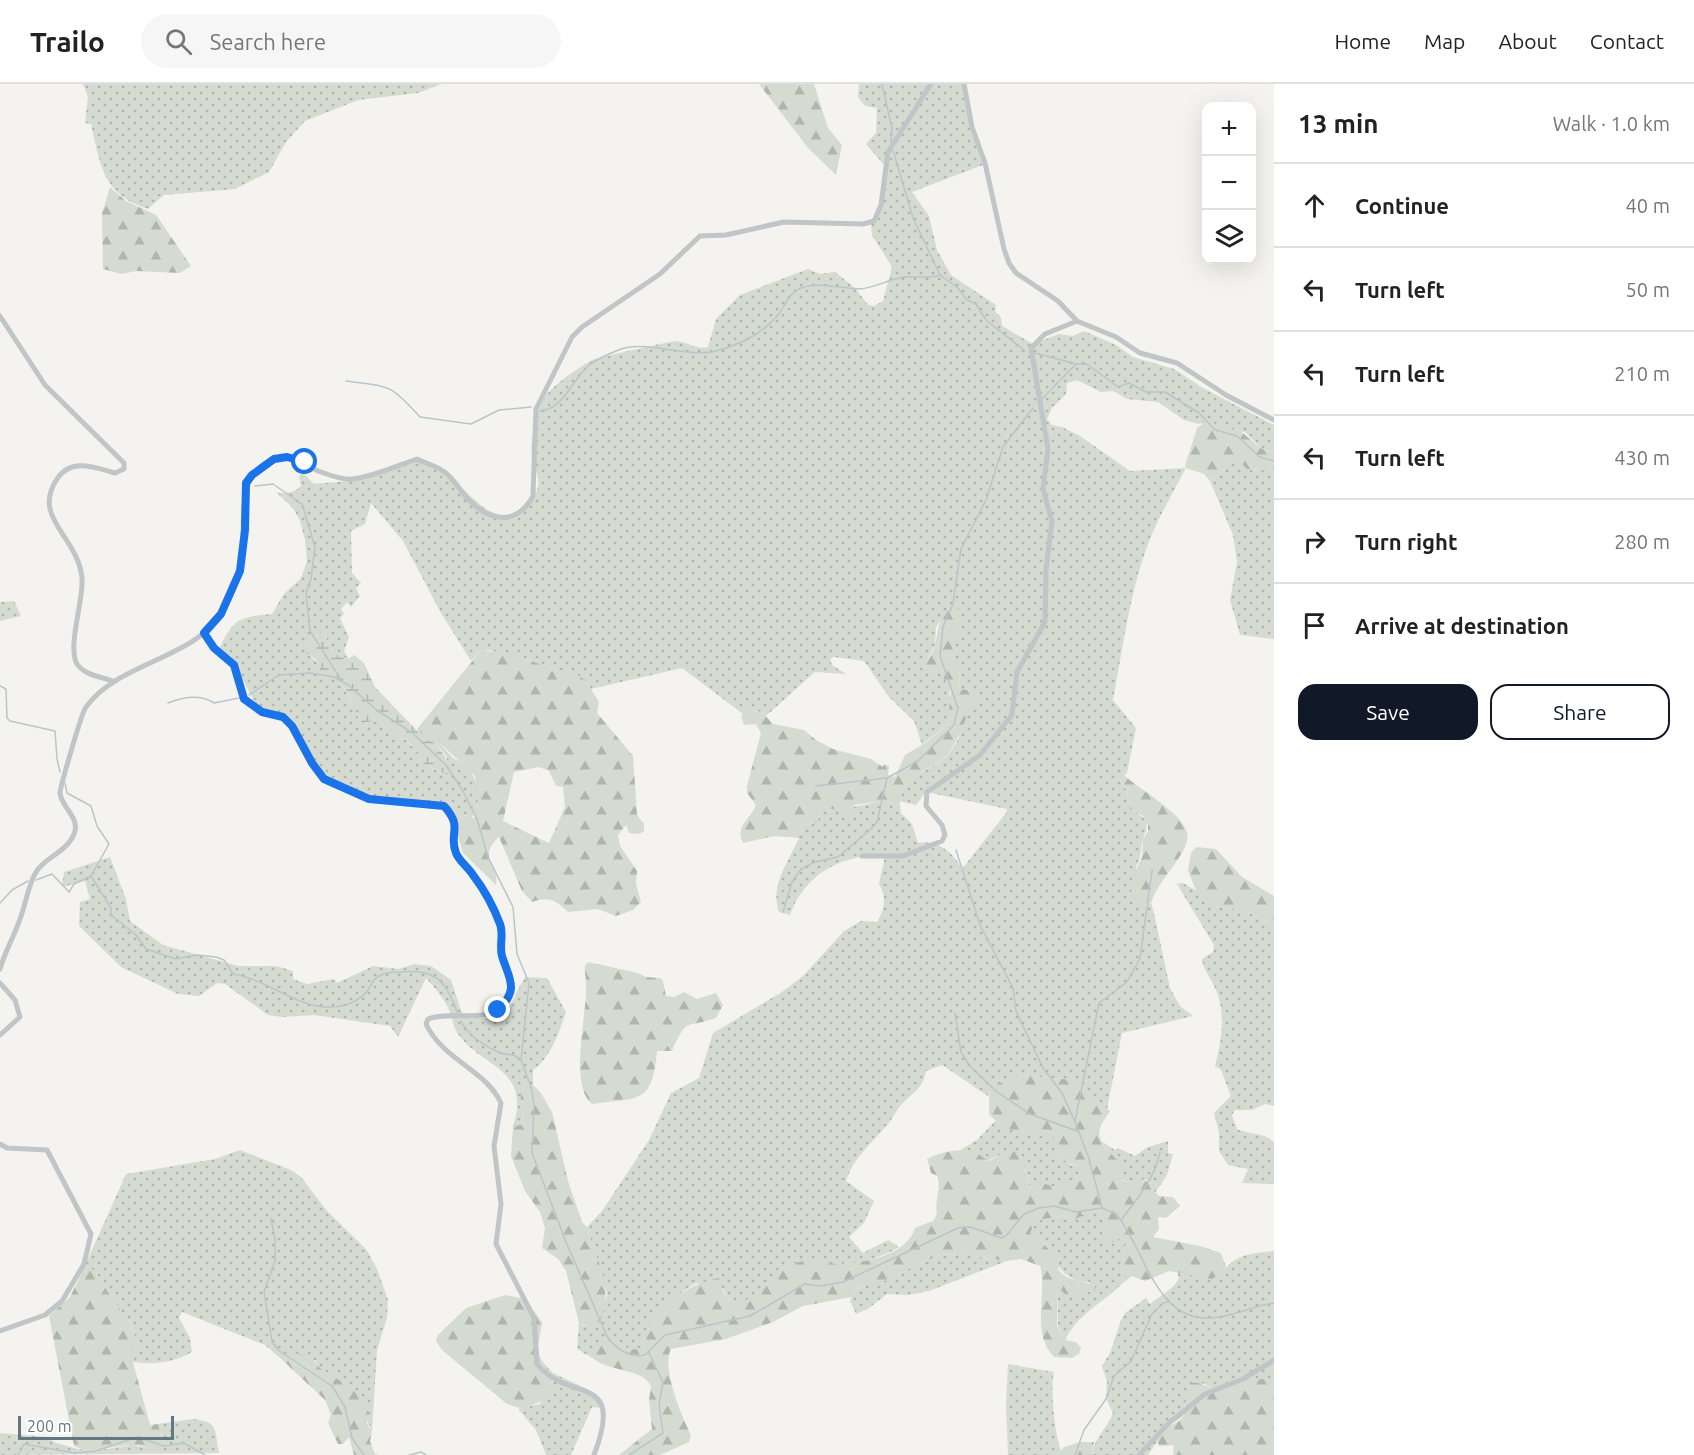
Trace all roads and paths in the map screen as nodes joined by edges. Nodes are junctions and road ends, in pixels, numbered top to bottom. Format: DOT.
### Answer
graph roads {
  1 [pos="931,84"];
  2 [pos="964,84"];
  3 [pos="0,316"];
  4 [pos="1077,321"];
  5 [pos="1274,420"];
  6 [pos="204,633"];
  7 [pos="113,681"];
  8 [pos="862,856"];
  9 [pos="0,969"];
  10 [pos="0,983"];
  11 [pos="0,1035"];
  12 [pos="0,1144"];
  13 [pos="0,1331"];
  14 [pos="1274,1360"];
  15 [pos="594,1455"];
  16 [pos="1139,1455"];
  1 -- 6 [label="street"];
  2 -- 4 [label="street"];
  3 -- 7 [label="street"];
  4 -- 5 [label="street"];
  4 -- 8 [label="street"];
  6 -- 7 [label="street"];
  6 -- 15 [label="street"];
  7 -- 9 [label="street"];
  10 -- 11 [label="street"];
  12 -- 13 [label="street"];
  14 -- 16 [label="street"];
}
